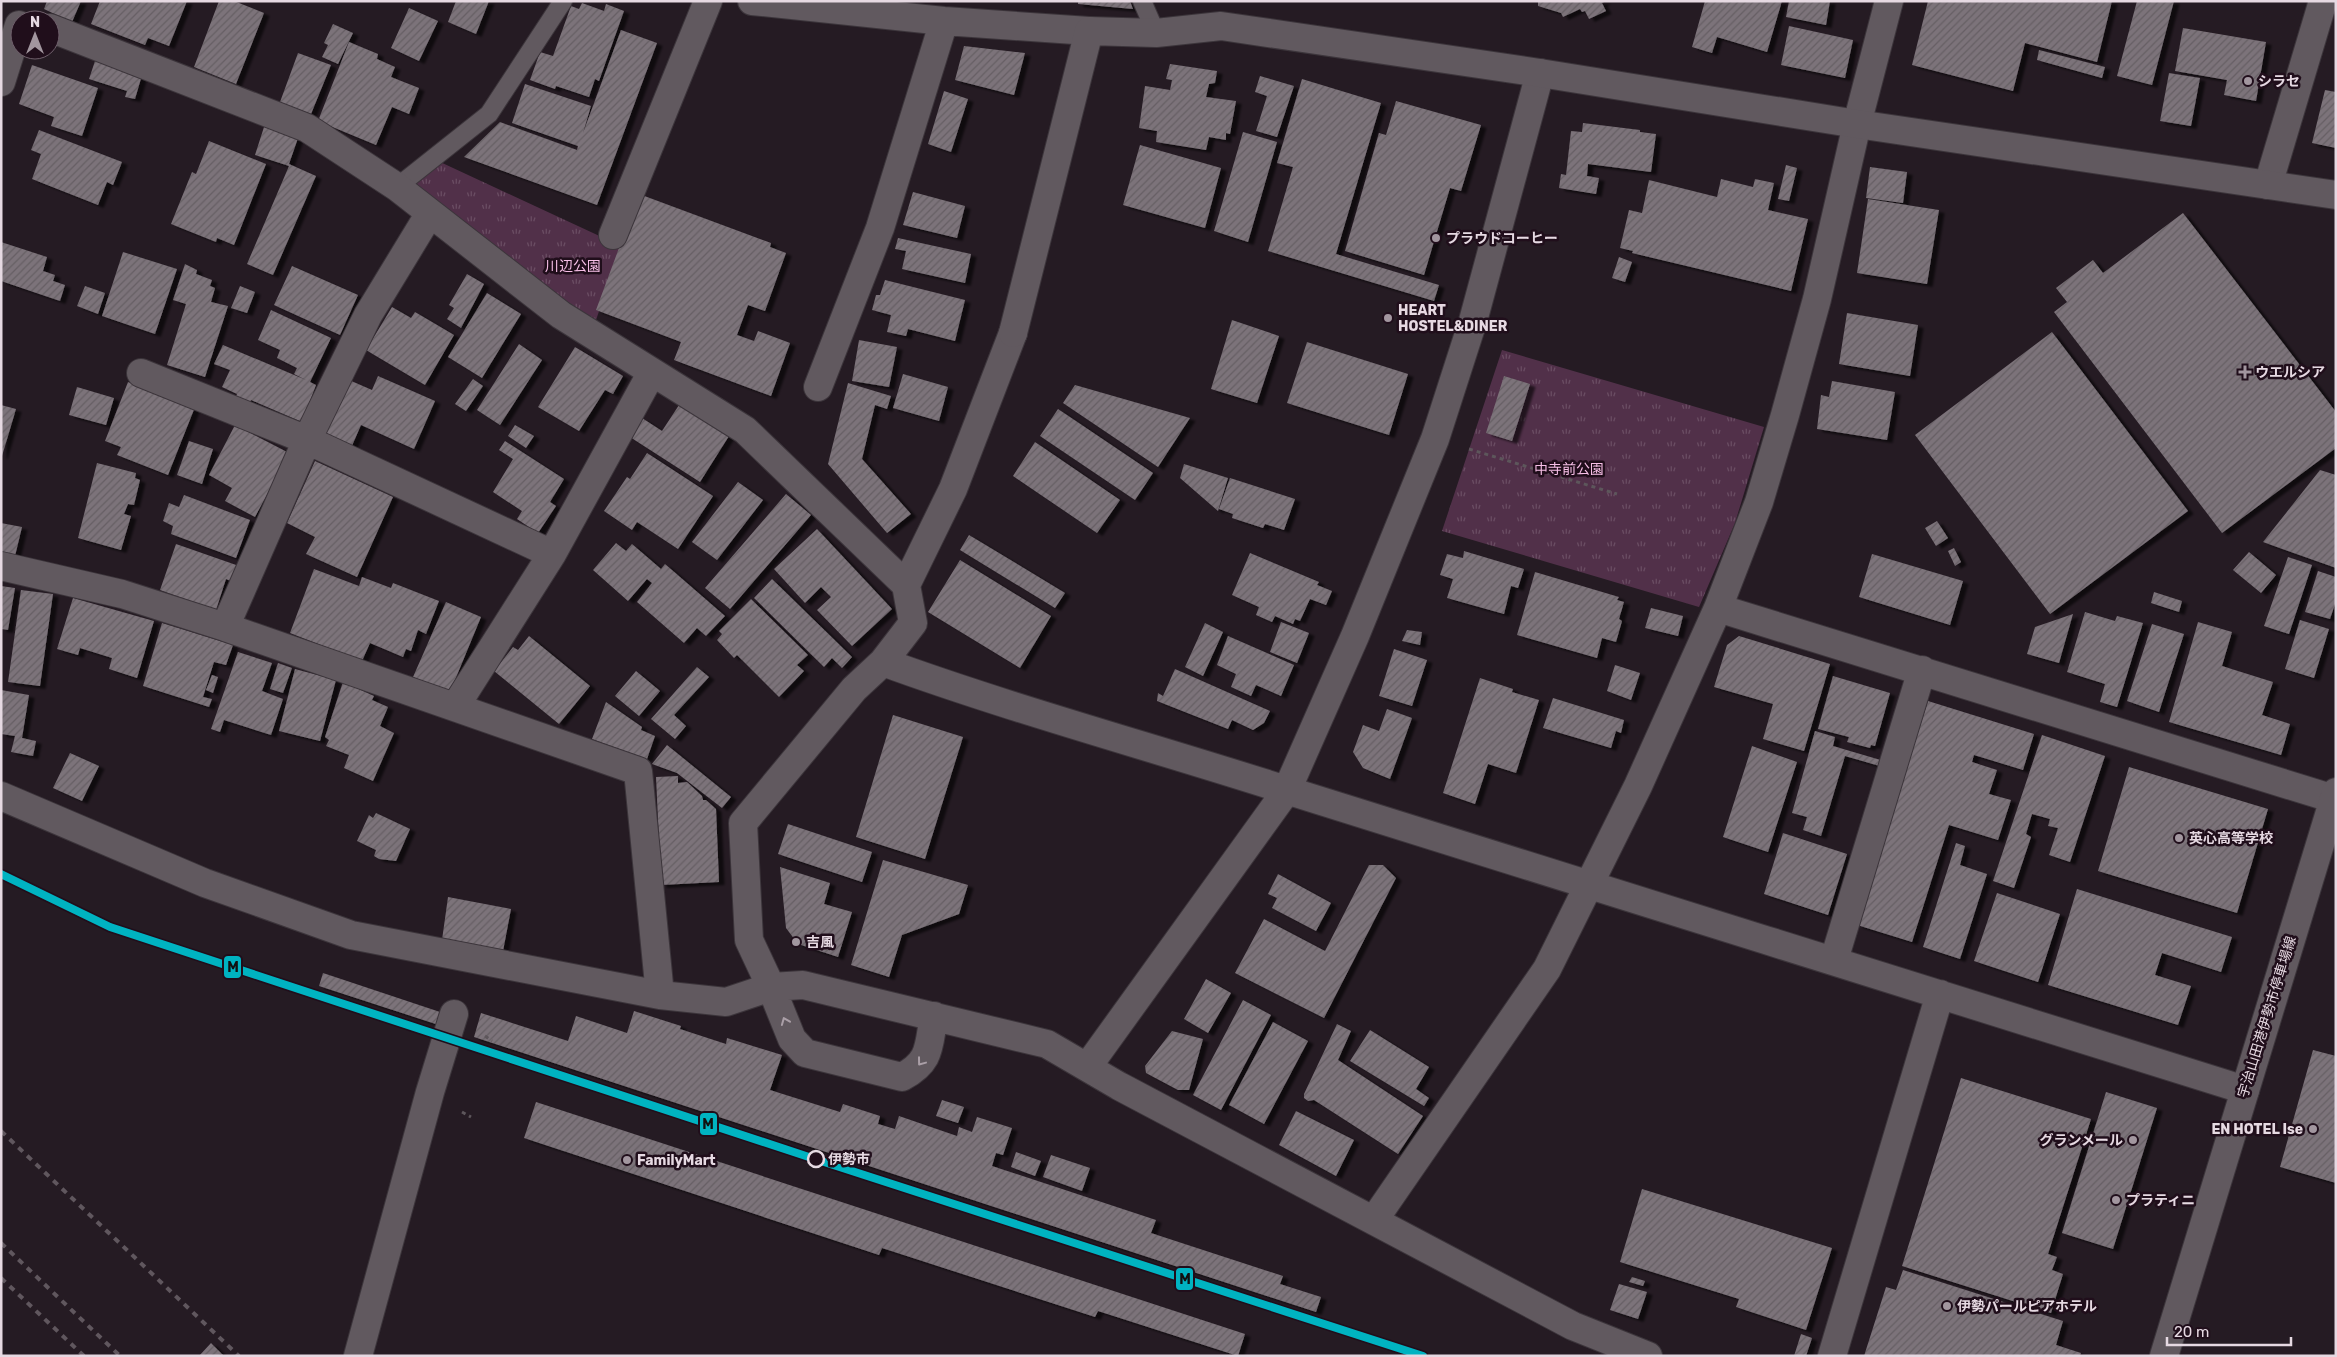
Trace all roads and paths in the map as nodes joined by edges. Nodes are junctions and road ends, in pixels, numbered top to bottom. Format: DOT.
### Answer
graph roads {
  1 [pos="564,1"];
  2 [pos="708,1"];
  3 [pos="752,1"];
  4 [pos="1142,1"];
  5 [pos="1889,1"];
  6 [pos="2323,1"];
  7 [pos="944,21"];
  8 [pos="1089,31"];
  9 [pos="60,32"];
  10 [pos="1156,33"];
  11 [pos="10,38"];
  12 [pos="1540,72"];
  13 [pos="1,82"];
  14 [pos="1857,124"];
  15 [pos="2268,185"];
  16 [pos="397,187"];
  17 [pos="2336,195"];
  18 [pos="430,214"];
  19 [pos="613,236"];
  20 [pos="652,372"];
  21 [pos="141,373"];
  22 [pos="818,387"];
  23 [pos="1435,439"];
  24 [pos="307,440"];
  25 [pos="1617,494"];
  26 [pos="552,554"];
  27 [pos="1,566"];
  28 [pos="906,585"];
  29 [pos="1718,608"];
  30 [pos="225,627"];
  31 [pos="883,662"];
  32 [pos="1922,670"];
  33 [pos="455,706"];
  34 [pos="1287,790"];
  35 [pos="1,796"];
  36 [pos="2335,796"];
  37 [pos="1589,886"];
  38 [pos="1834,960"];
  39 [pos="771,987"];
  40 [pos="1940,994"];
  41 [pos="660,995"];
  42 [pos="454,1014"];
  43 [pos="934,1016"];
  44 [pos="1088,1066"];
  45 [pos="2245,1090"];
  46 [pos="1374,1220"];
  47 [pos="358,1356"];
  48 [pos="1648,1356"];
  49 [pos="1832,1356"];
  50 [pos="2164,1356"];
  1 -- 16 [label="lane"];
  2 -- 19 [label="street"];
  3 -- 7 [label="street"];
  4 -- 10 [label="lane"];
  5 -- 14 [label="street"];
  6 -- 15 [label="street"];
  7 -- 8 [label="street"];
  7 -- 22 [label="street"];
  8 -- 10 [label="street"];
  8 -- 28 [label="street"];
  9 -- 16 [label="street"];
  10 -- 12 [label="street"];
  11 -- 13 [label="street"];
  12 -- 14 [label="street"];
  12 -- 23 [label="street"];
  14 -- 15 [label="street"];
  14 -- 29 [label="street"];
  15 -- 17 [label="street"];
  16 -- 18 [label="street"];
  18 -- 20 [label="street"];
  18 -- 24 [label="street"];
  20 -- 26 [label="street"];
  20 -- 28 [label="street"];
  21 -- 24 [label="street"];
  23 -- 25 [label="path"];
  23 -- 34 [label="street"];
  24 -- 26 [label="street"];
  24 -- 30 [label="street"];
  26 -- 33 [label="street"];
  27 -- 30 [label="street"];
  28 -- 31 [label="street"];
  29 -- 32 [label="street"];
  29 -- 37 [label="street"];
  30 -- 33 [label="street"];
  31 -- 34 [label="street"];
  31 -- 39 [label="street"];
  32 -- 36 [label="street"];
  32 -- 38 [label="street"];
  33 -- 41 [label="street"];
  34 -- 37 [label="street"];
  34 -- 44 [label="street"];
  35 -- 41 [label="street"];
  36 -- 45 [label="street, 宇治山田港伊勢市停車場線"];
  37 -- 38 [label="street"];
  37 -- 46 [label="street"];
  38 -- 40 [label="street"];
  39 -- 41 [label="street"];
  39 -- 43 [label="street"];
  43 -- 39 [label="street, one-way"];
  40 -- 45 [label="street"];
  40 -- 49 [label="street"];
  42 -- 47 [label="street"];
  43 -- 44 [label="street"];
  44 -- 46 [label="street"];
  45 -- 50 [label="street, 宇治山田港伊勢市停車場線"];
  46 -- 48 [label="street"];
}
